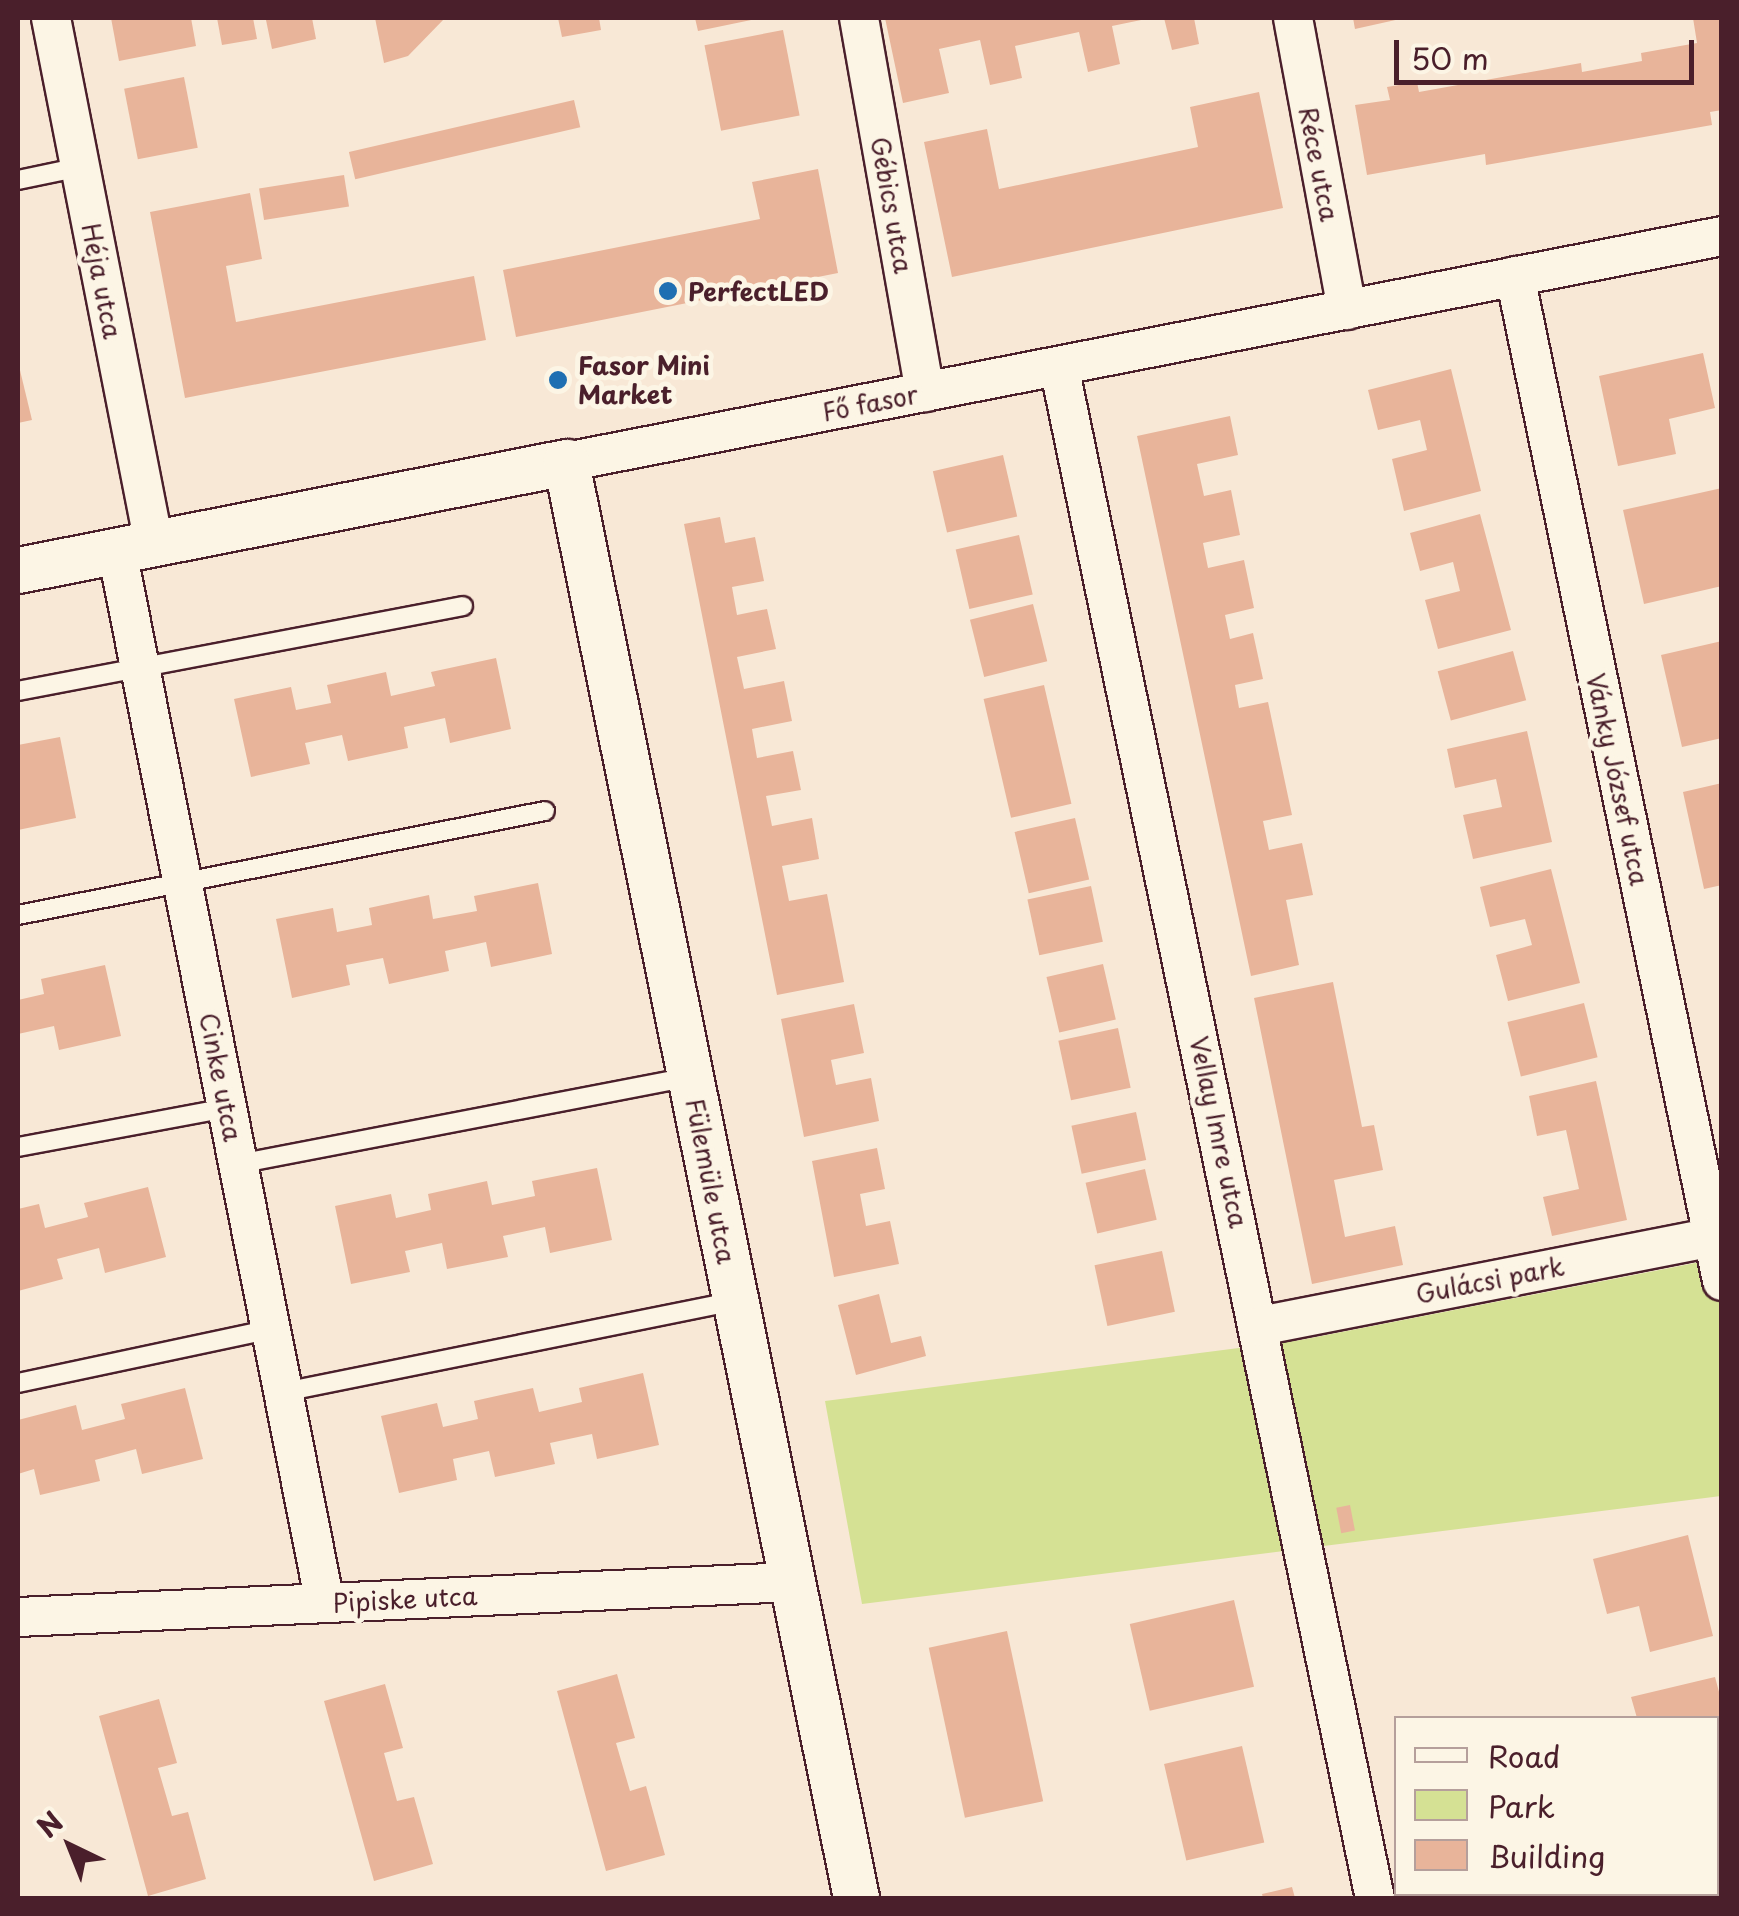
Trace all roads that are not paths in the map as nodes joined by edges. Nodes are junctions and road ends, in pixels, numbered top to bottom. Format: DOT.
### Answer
graph roads {
  1 [pos="51,18"];
  2 [pos="859,18"];
  3 [pos="1293,18"];
  4 [pos="80,167"];
  5 [pos="18,180"];
  6 [pos="1722,236"];
  7 [pos="1515,276"];
  8 [pos="1347,310"];
  9 [pos="1059,366"];
  10 [pos="924,392"];
  11 [pos="566,462"];
  12 [pos="135,547"];
  13 [pos="18,570"];
  14 [pos="463,606"];
  15 [pos="139,667"];
  16 [pos="18,690"];
  17 [pos="545,811"];
  18 [pos="182,882"];
  19 [pos="18,915"];
  20 [pos="690,1077"];
  21 [pos="227,1108"];
  22 [pos="18,1148"];
  23 [pos="238,1164"];
  24 [pos="1717,1236"];
  25 [pos="1722,1281"];
  26 [pos="735,1300"];
  27 [pos="1260,1326"];
  28 [pos="271,1329"];
  29 [pos="18,1383"];
  30 [pos="284,1392"];
  31 [pos="792,1582"];
  32 [pos="325,1603"];
  33 [pos="18,1617"];
  34 [pos="856,1898"];
  35 [pos="1375,1898"];
  1 -- 4 [label="street, Héja utca"];
  2 -- 10 [label="street, Gébics utca"];
  3 -- 8 [label="street, Réce utca"];
  4 -- 5 [label="lane"];
  4 -- 12 [label="street, Héja utca"];
  6 -- 7 [label="street, Fő fasor"];
  7 -- 8 [label="street, Fő fasor"];
  7 -- 24 [label="street, Vánky József utca"];
  8 -- 9 [label="street, Fő fasor"];
  9 -- 10 [label="street, Fő fasor"];
  9 -- 27 [label="street, Vellay Imre utca"];
  10 -- 11 [label="street, Fő fasor"];
  11 -- 12 [label="street, Fő fasor"];
  11 -- 20 [label="street, Fülemüle utca"];
  12 -- 13 [label="street, Fő fasor"];
  12 -- 15 [label="street, Cinke utca"];
  14 -- 15 [label="lane"];
  15 -- 16 [label="lane"];
  15 -- 18 [label="street, Cinke utca"];
  17 -- 18 [label="lane"];
  18 -- 19 [label="lane"];
  18 -- 21 [label="street, Cinke utca"];
  20 -- 23 [label="lane"];
  20 -- 26 [label="street, Fülemüle utca"];
  21 -- 22 [label="lane"];
  21 -- 23 [label="street, Cinke utca"];
  23 -- 28 [label="street, Cinke utca"];
  24 -- 25 [label="street, Vánky József utca"];
  24 -- 27 [label="street, Gulácsi park"];
  26 -- 30 [label="lane"];
  26 -- 31 [label="street, Fülemüle utca"];
  27 -- 35 [label="street, Vellay Imre utca"];
  28 -- 29 [label="lane"];
  28 -- 30 [label="street, Cinke utca"];
  30 -- 32 [label="street, Cinke utca"];
  31 -- 32 [label="street, Pipiske utca"];
  31 -- 34 [label="street, Fülemüle utca"];
  32 -- 33 [label="street, Pipiske utca"];
}
